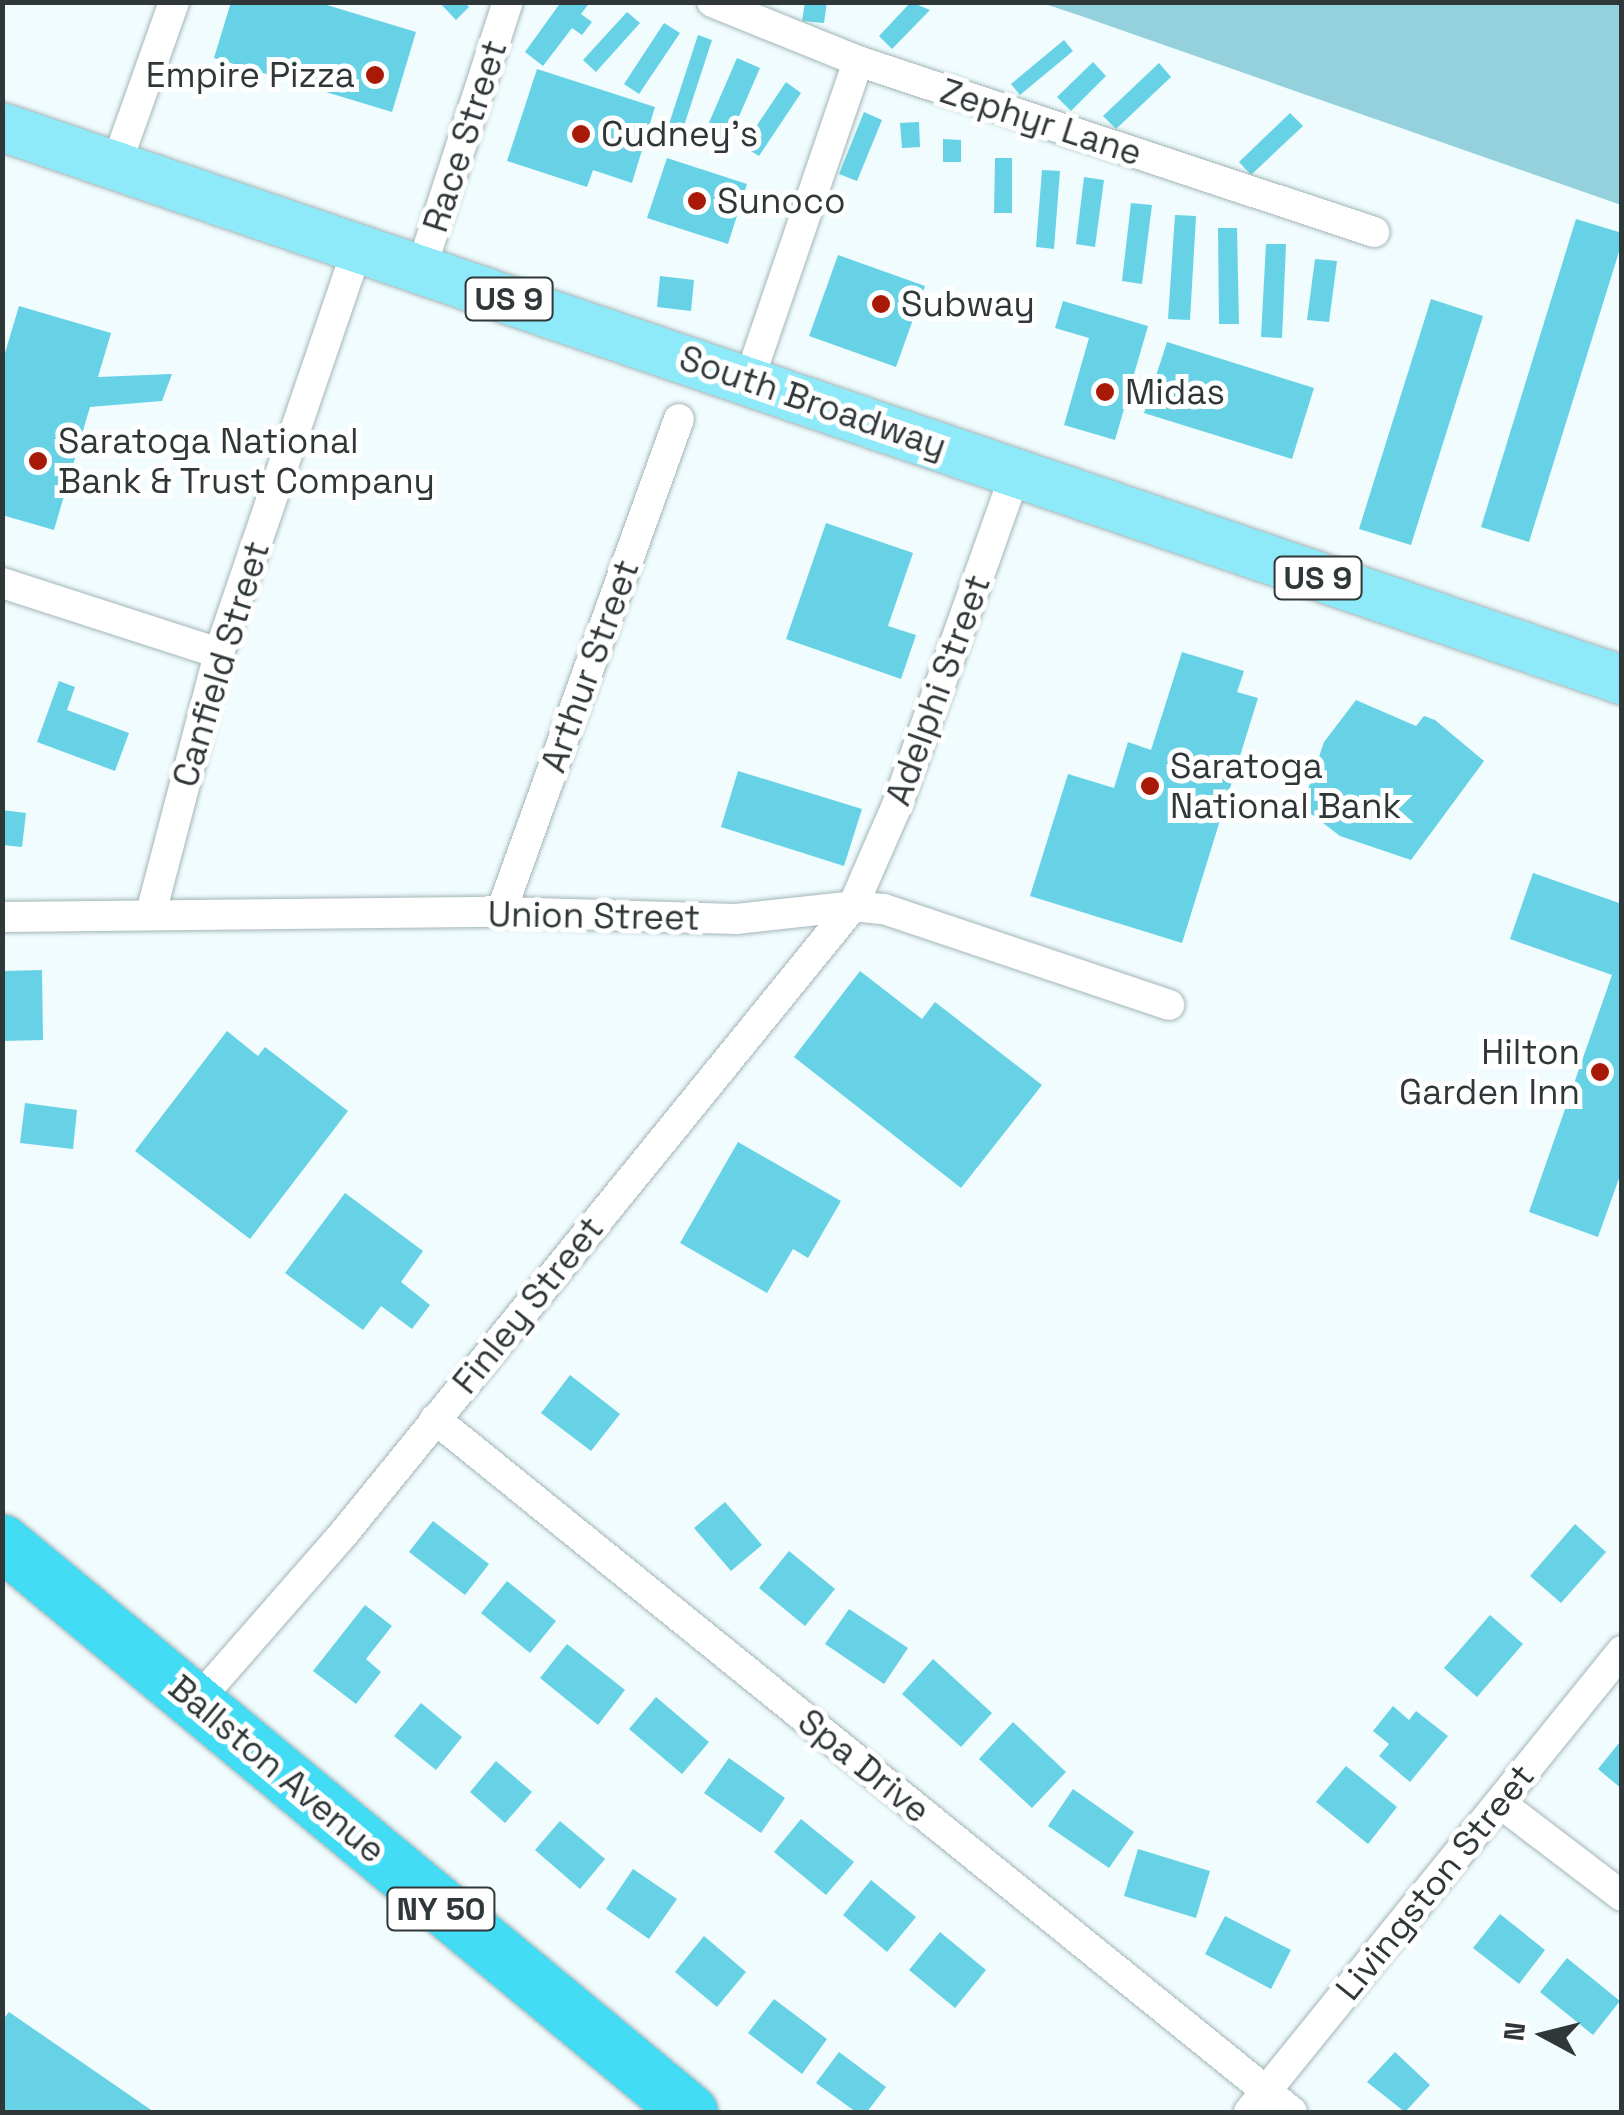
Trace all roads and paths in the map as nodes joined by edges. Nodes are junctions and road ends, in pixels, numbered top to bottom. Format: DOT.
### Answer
graph roads {
  1 [pos="174,2"];
  2 [pos="508,2"];
  3 [pos="712,2"];
  4 [pos="858,61"];
  5 [pos="2,127"];
  6 [pos="116,165"];
  7 [pos="1374,232"];
  8 [pos="358,247"];
  9 [pos="422,269"];
  10 [pos="749,380"];
  11 [pos="679,419"];
  12 [pos="1016,471"];
  13 [pos="2,583"];
  14 [pos="219,653"];
  15 [pos="1622,680"];
  16 [pos="853,906"];
  17 [pos="501,912"];
  18 [pos="151,913"];
  19 [pos="2,917"];
  20 [pos="1168,1004"];
  21 [pos="436,1419"];
  22 [pos="2,1542"];
  23 [pos="1622,1651"];
  24 [pos="198,1700"];
  25 [pos="1500,1803"];
  26 [pos="1622,1896"];
  27 [pos="1257,2101"];
  28 [pos="690,2112"];
  29 [pos="1292,2112"];
  1 -- 6 [label="street"];
  2 -- 9 [label="street, Race Street"];
  3 -- 4 [label="street, Zephyr Lane"];
  4 -- 7 [label="street, Zephyr Lane"];
  4 -- 10 [label="street"];
  5 -- 6 [label="main road, South Broadway / US 9"];
  6 -- 8 [label="main road, South Broadway / US 9"];
  8 -- 9 [label="main road, South Broadway / US 9"];
  8 -- 14 [label="street, Canfield Street"];
  9 -- 10 [label="main road, South Broadway / US 9"];
  10 -- 12 [label="main road, South Broadway / US 9"];
  11 -- 17 [label="street, Arthur Street"];
  12 -- 15 [label="main road, South Broadway / US 9"];
  12 -- 16 [label="street, Adelphi Street"];
  13 -- 14 [label="street"];
  14 -- 18 [label="street, Canfield Street"];
  16 -- 17 [label="street, Union Street"];
  16 -- 20 [label="street, Union Street"];
  16 -- 21 [label="street, Finley Street"];
  17 -- 18 [label="street, Union Street"];
  18 -- 19 [label="street, Union Street"];
  21 -- 24 [label="street, Finley Street"];
  21 -- 27 [label="street, Spa Drive"];
  22 -- 24 [label="highway, Ballston Avenue / NY 50"];
  23 -- 25 [label="street, Livingston Street"];
  24 -- 28 [label="highway, Ballston Avenue / NY 50"];
  25 -- 26 [label="street"];
  25 -- 27 [label="street, Livingston Street"];
  27 -- 29 [label="street, Spa Drive"];
}
